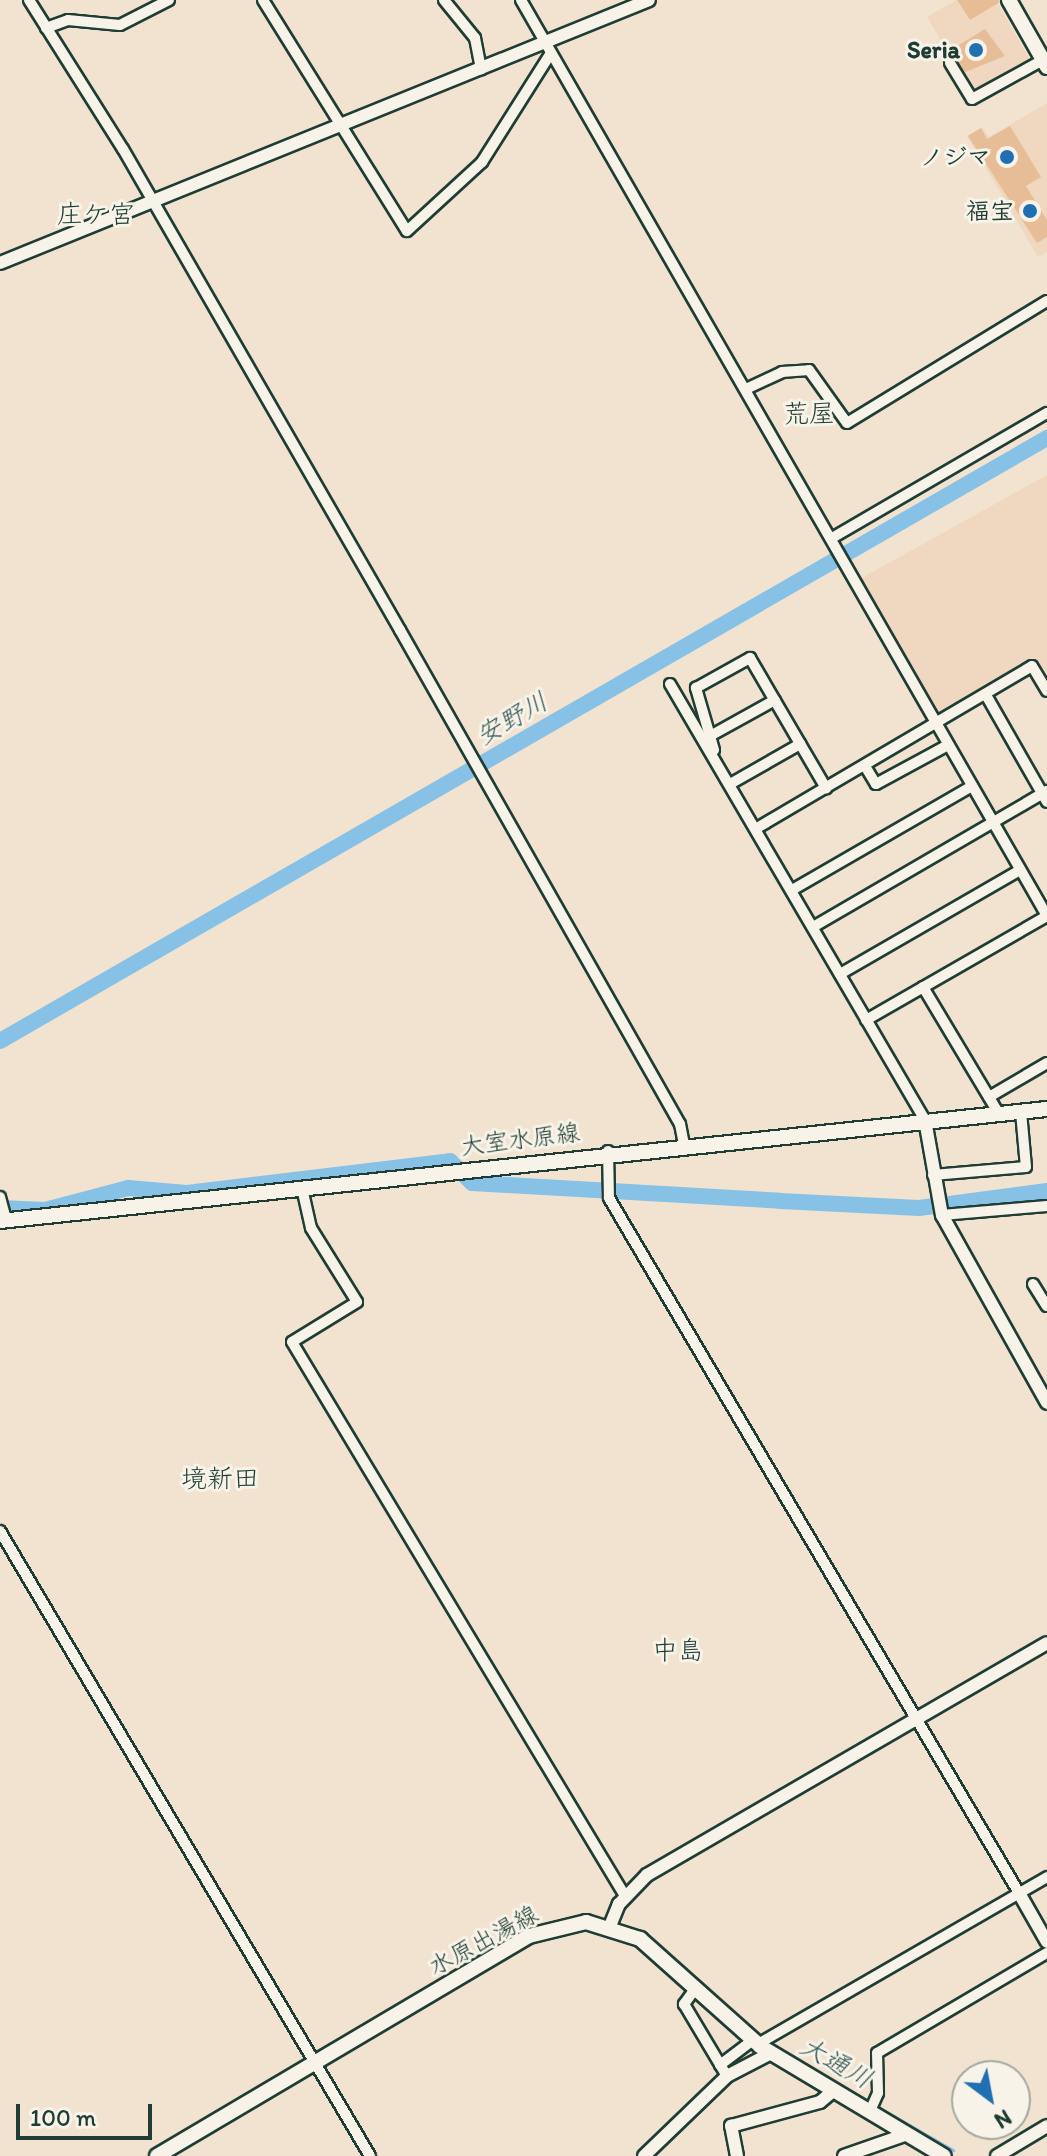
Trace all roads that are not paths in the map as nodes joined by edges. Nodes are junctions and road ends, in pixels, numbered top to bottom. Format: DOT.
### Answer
graph roads {
  1 [pos="29,0"];
  2 [pos="169,0"];
  3 [pos="263,0"];
  4 [pos="445,0"];
  5 [pos="521,0"];
  6 [pos="649,0"];
  7 [pos="1009,0"];
  8 [pos="46,28"];
  9 [pos="549,47"];
  10 [pos="950,63"];
  11 [pos="1045,63"];
  12 [pos="481,69"];
  13 [pos="341,126"];
  14 [pos="152,201"];
  15 [pos="0,263"];
  16 [pos="1047,301"];
  17 [pos="746,389"];
  18 [pos="1047,413"];
  19 [pos="833,539"];
  20 [pos="670,684"];
  21 [pos="1047,691"];
  22 [pos="986,695"];
  23 [pos="775,700"];
  24 [pos="937,725"];
  25 [pos="710,736"];
  26 [pos="800,744"];
  27 [pos="948,745"];
  28 [pos="718,764"];
  29 [pos="865,766"];
  30 [pos="730,784"];
  31 [pos="972,786"];
  32 [pos="826,788"];
  33 [pos="1045,796"];
  34 [pos="993,823"];
  35 [pos="757,828"];
  36 [pos="1020,870"];
  37 [pos="792,890"];
  38 [pos="1047,916"];
  39 [pos="813,927"];
  40 [pos="840,974"];
  41 [pos="923,987"];
  42 [pos="866,1020"];
  43 [pos="1047,1063"];
  44 [pos="989,1097"];
  45 [pos="1047,1109"];
  46 [pos="1021,1112"];
  47 [pos="999,1114"];
  48 [pos="925,1120"];
  49 [pos="684,1144"];
  50 [pos="608,1150"];
  51 [pos="933,1175"];
  52 [pos="302,1188"];
  53 [pos="1047,1206"];
  54 [pos="3,1211"];
  55 [pos="942,1215"];
  56 [pos="1033,1284"];
  57 [pos="1044,1292"];
  58 [pos="1047,1306"];
  59 [pos="1042,1386"];
  60 [pos="1047,1403"];
  61 [pos="0,1531"];
  62 [pos="1047,1643"];
  63 [pos="916,1716"];
  64 [pos="1047,1877"];
  65 [pos="1019,1893"];
  66 [pos="625,1896"];
  67 [pos="610,1926"];
  68 [pos="1047,1942"];
  69 [pos="1047,1953"];
  70 [pos="695,1989"];
  71 [pos="762,2047"];
  72 [pos="314,2062"];
  73 [pos="724,2070"];
  74 [pos="832,2092"];
  75 [pos="870,2111"];
  76 [pos="1047,2126"];
  77 [pos="907,2134"];
  78 [pos="157,2156"];
  79 [pos="370,2156"];
  80 [pos="644,2156"];
  81 [pos="737,2156"];
  82 [pos="844,2156"];
  83 [pos="944,2156"];
  84 [pos="997,2156"];
  1 -- 8 [label="street"];
  2 -- 8 [label="street"];
  3 -- 13 [label="street"];
  4 -- 12 [label="street"];
  5 -- 9 [label="street"];
  6 -- 9 [label="street"];
  7 -- 11 [label="main road"];
  8 -- 14 [label="street"];
  9 -- 12 [label="street"];
  9 -- 13 [label="street"];
  9 -- 17 [label="street"];
  10 -- 11 [label="street"];
  12 -- 13 [label="street"];
  13 -- 14 [label="street"];
  14 -- 15 [label="street"];
  14 -- 49 [label="street"];
  16 -- 17 [label="street"];
  17 -- 19 [label="street"];
  18 -- 19 [label="street"];
  19 -- 24 [label="street"];
  20 -- 28 [label="street"];
  21 -- 22 [label="street"];
  22 -- 24 [label="street"];
  22 -- 33 [label="street"];
  23 -- 25 [label="street"];
  23 -- 25 [label="street"];
  23 -- 26 [label="street"];
  24 -- 27 [label="street"];
  24 -- 29 [label="street"];
  25 -- 28 [label="street"];
  26 -- 30 [label="street"];
  26 -- 32 [label="street"];
  27 -- 29 [label="street"];
  27 -- 31 [label="street"];
  28 -- 30 [label="street"];
  29 -- 32 [label="street"];
  30 -- 35 [label="street"];
  31 -- 34 [label="street"];
  31 -- 37 [label="street"];
  32 -- 35 [label="street"];
  33 -- 34 [label="street"];
  34 -- 36 [label="street"];
  34 -- 39 [label="street"];
  35 -- 37 [label="street"];
  36 -- 38 [label="street"];
  36 -- 40 [label="street"];
  37 -- 39 [label="street"];
  38 -- 41 [label="street"];
  39 -- 40 [label="street"];
  40 -- 42 [label="street"];
  41 -- 42 [label="street"];
  41 -- 44 [label="street"];
  42 -- 48 [label="street"];
  43 -- 44 [label="street"];
  44 -- 47 [label="street"];
  45 -- 46 [label="main road, 大室水原線"];
  46 -- 47 [label="main road, 大室水原線"];
  46 -- 51 [label="street"];
  47 -- 48 [label="main road, 大室水原線"];
  48 -- 49 [label="main road, 大室水原線"];
  48 -- 51 [label="street"];
  49 -- 50 [label="main road, 大室水原線"];
  50 -- 52 [label="main road, 大室水原線"];
  50 -- 63 [label="street"];
  51 -- 55 [label="street"];
  52 -- 54 [label="main road, 大室水原線"];
  52 -- 66 [label="street"];
  53 -- 55 [label="street"];
  55 -- 59 [label="street"];
  56 -- 57 [label="street"];
  57 -- 58 [label="street"];
  59 -- 60 [label="street"];
  61 -- 72 [label="street"];
  62 -- 63 [label="street"];
  63 -- 65 [label="street"];
  63 -- 66 [label="street"];
  64 -- 65 [label="street"];
  65 -- 68 [label="street"];
  65 -- 71 [label="street"];
  66 -- 67 [label="street"];
  67 -- 70 [label="main road, 水原出湯線"];
  67 -- 72 [label="main road, 水原出湯線"];
  69 -- 75 [label="street"];
  70 -- 71 [label="main road, 水原出湯線"];
  70 -- 73 [label="street"];
  71 -- 73 [label="street"];
  71 -- 73 [label="street"];
  71 -- 74 [label="main road, 水原出湯線"];
  72 -- 78 [label="main road, 水原出湯線"];
  72 -- 79 [label="street"];
  73 -- 80 [label="street"];
  74 -- 75 [label="main road, 水原出湯線"];
  74 -- 81 [label="street"];
  75 -- 77 [label="main road, 水原出湯線"];
  76 -- 84 [label="street"];
  77 -- 82 [label="street"];
  77 -- 83 [label="main road, 水原出湯線"];
}
